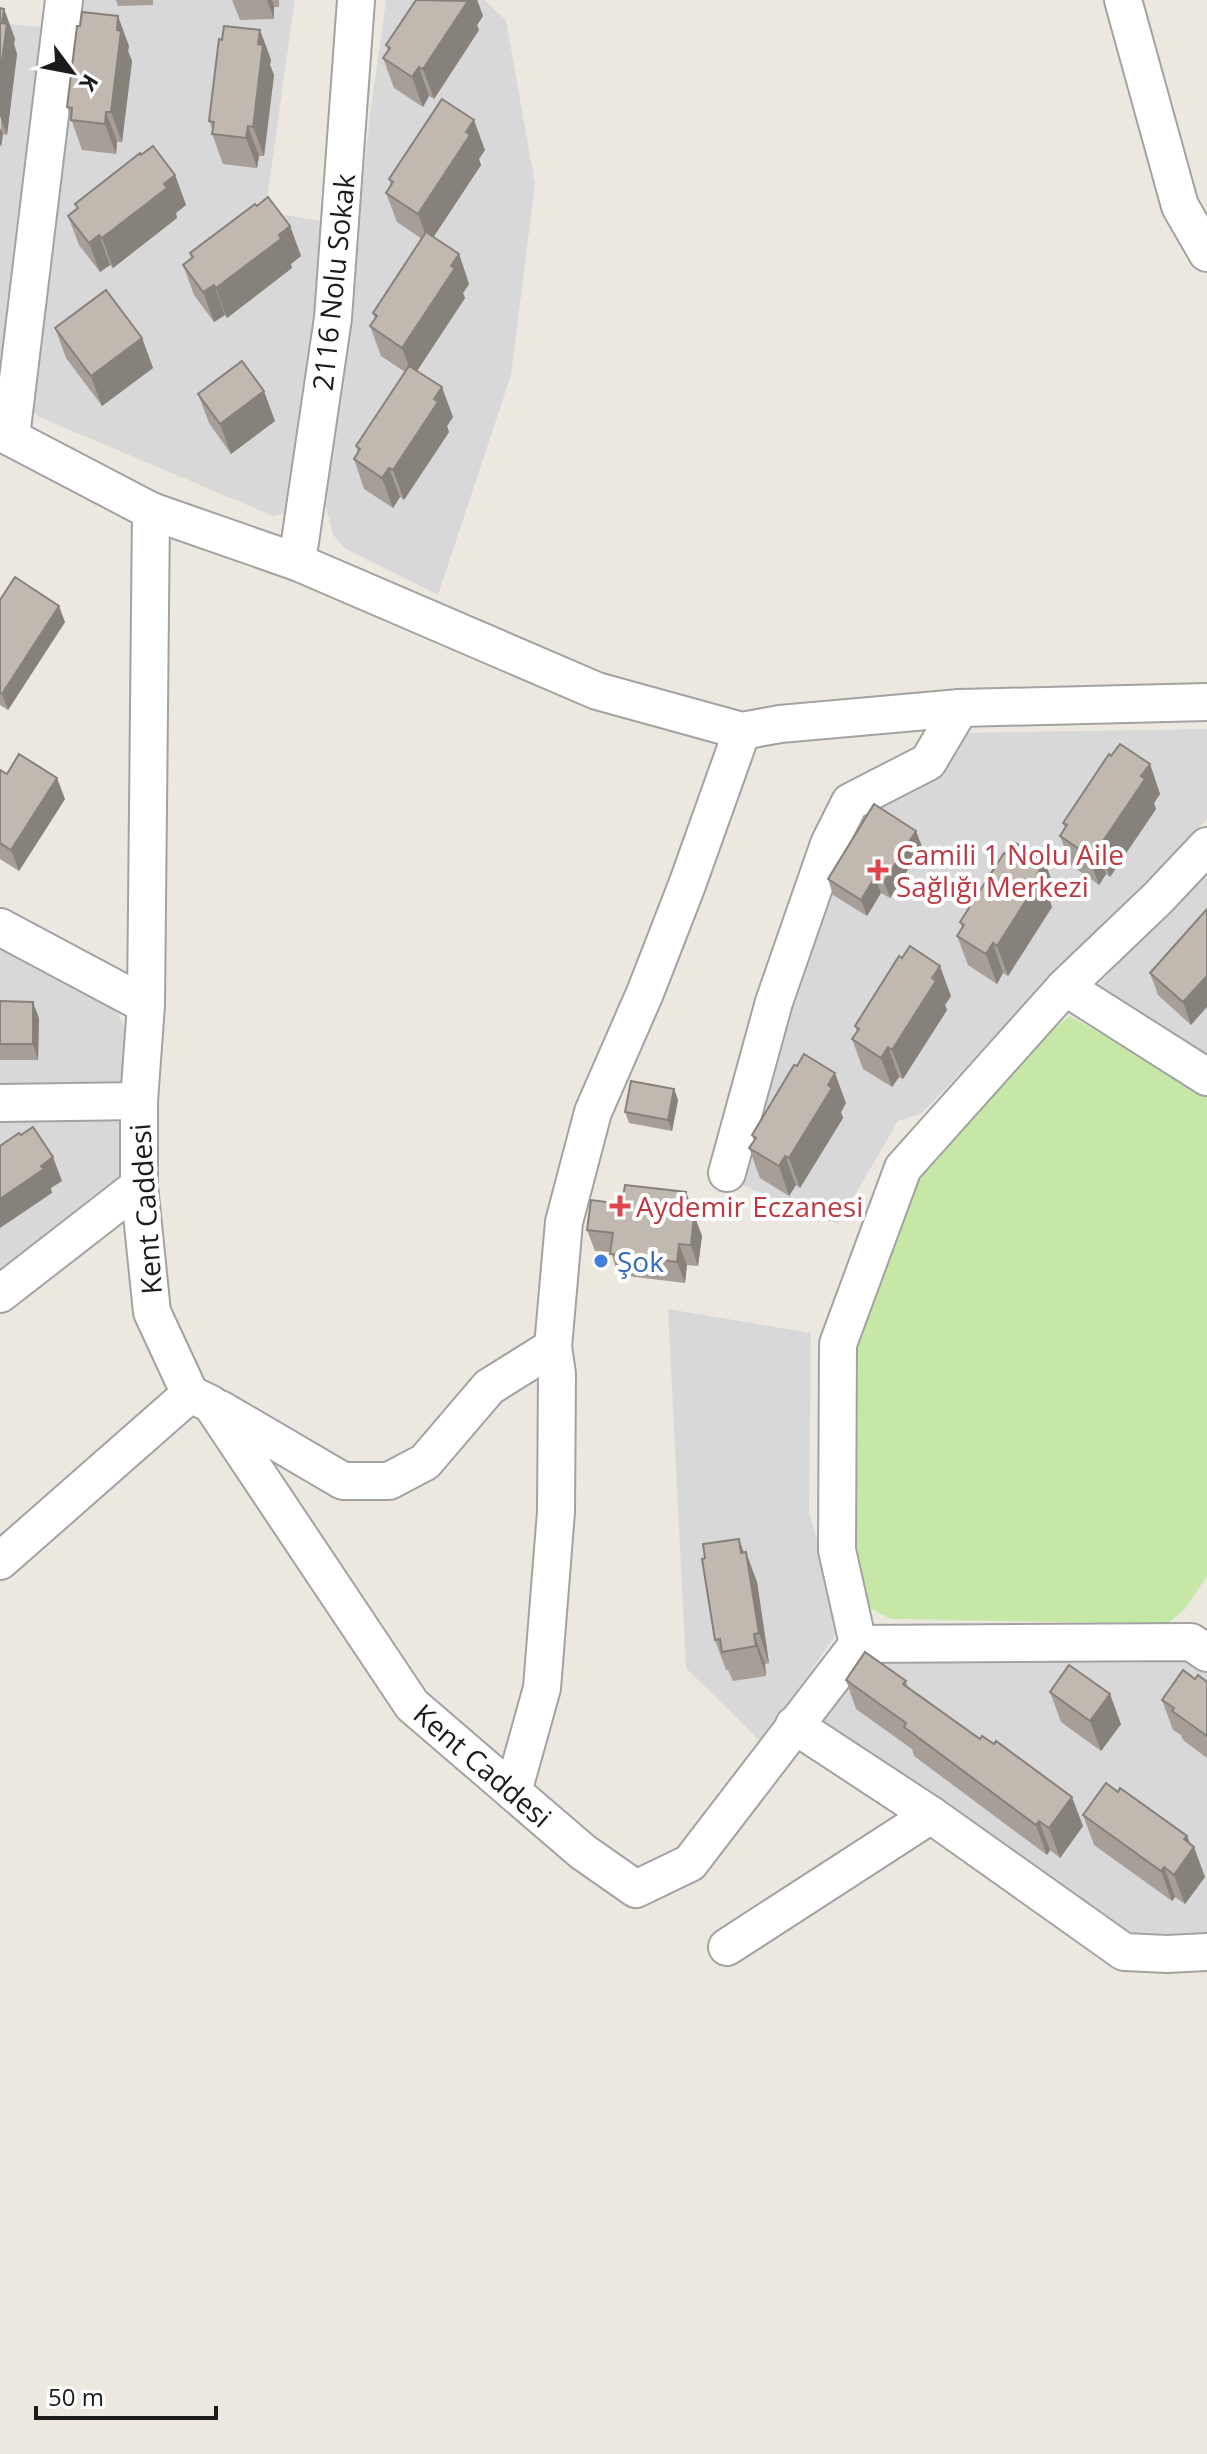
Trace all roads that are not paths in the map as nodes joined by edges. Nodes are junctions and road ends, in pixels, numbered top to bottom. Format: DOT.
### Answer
graph roads {
  1 [pos="64,0"];
  2 [pos="356,0"];
  3 [pos="1123,0"];
  4 [pos="1207,253"];
  5 [pos="5,435"];
  6 [pos="151,511"];
  7 [pos="297,562"];
  8 [pos="1207,702"];
  9 [pos="960,708"];
  10 [pos="742,731"];
  11 [pos="1207,846"];
  12 [pos="0,927"];
  13 [pos="1065,987"];
  14 [pos="146,1005"];
  15 [pos="1207,1077"];
  16 [pos="139,1101"];
  17 [pos="0,1103"];
  18 [pos="727,1173"];
  19 [pos="139,1186"];
  20 [pos="0,1294"];
  21 [pos="553,1347"];
  22 [pos="201,1399"];
  23 [pos="0,1561"];
  24 [pos="1202,1637"];
  25 [pos="858,1644"];
  26 [pos="794,1725"];
  27 [pos="513,1792"];
  28 [pos="931,1815"];
  29 [pos="727,1947"];
  30 [pos="1207,1952"];
  1 -- 5 [label="street"];
  2 -- 7 [label="street, 2116 Nolu Sokak"];
  3 -- 4 [label="street"];
  5 -- 6 [label="street"];
  6 -- 7 [label="street"];
  6 -- 14 [label="street, Kent Caddesi"];
  7 -- 10 [label="street"];
  8 -- 9 [label="street"];
  9 -- 10 [label="street"];
  9 -- 18 [label="street"];
  10 -- 21 [label="street"];
  11 -- 13 [label="street"];
  12 -- 14 [label="street"];
  13 -- 15 [label="street"];
  13 -- 25 [label="street"];
  14 -- 16 [label="street, Kent Caddesi"];
  16 -- 17 [label="street"];
  16 -- 19 [label="street, Kent Caddesi"];
  19 -- 20 [label="street"];
  19 -- 22 [label="street, Kent Caddesi"];
  21 -- 22 [label="street"];
  21 -- 27 [label="street"];
  22 -- 23 [label="street"];
  22 -- 27 [label="street, Kent Caddesi"];
  24 -- 25 [label="street"];
  25 -- 26 [label="street"];
  26 -- 27 [label="street, Kent Caddesi"];
  26 -- 28 [label="street"];
  28 -- 29 [label="street"];
  28 -- 30 [label="street"];
}
